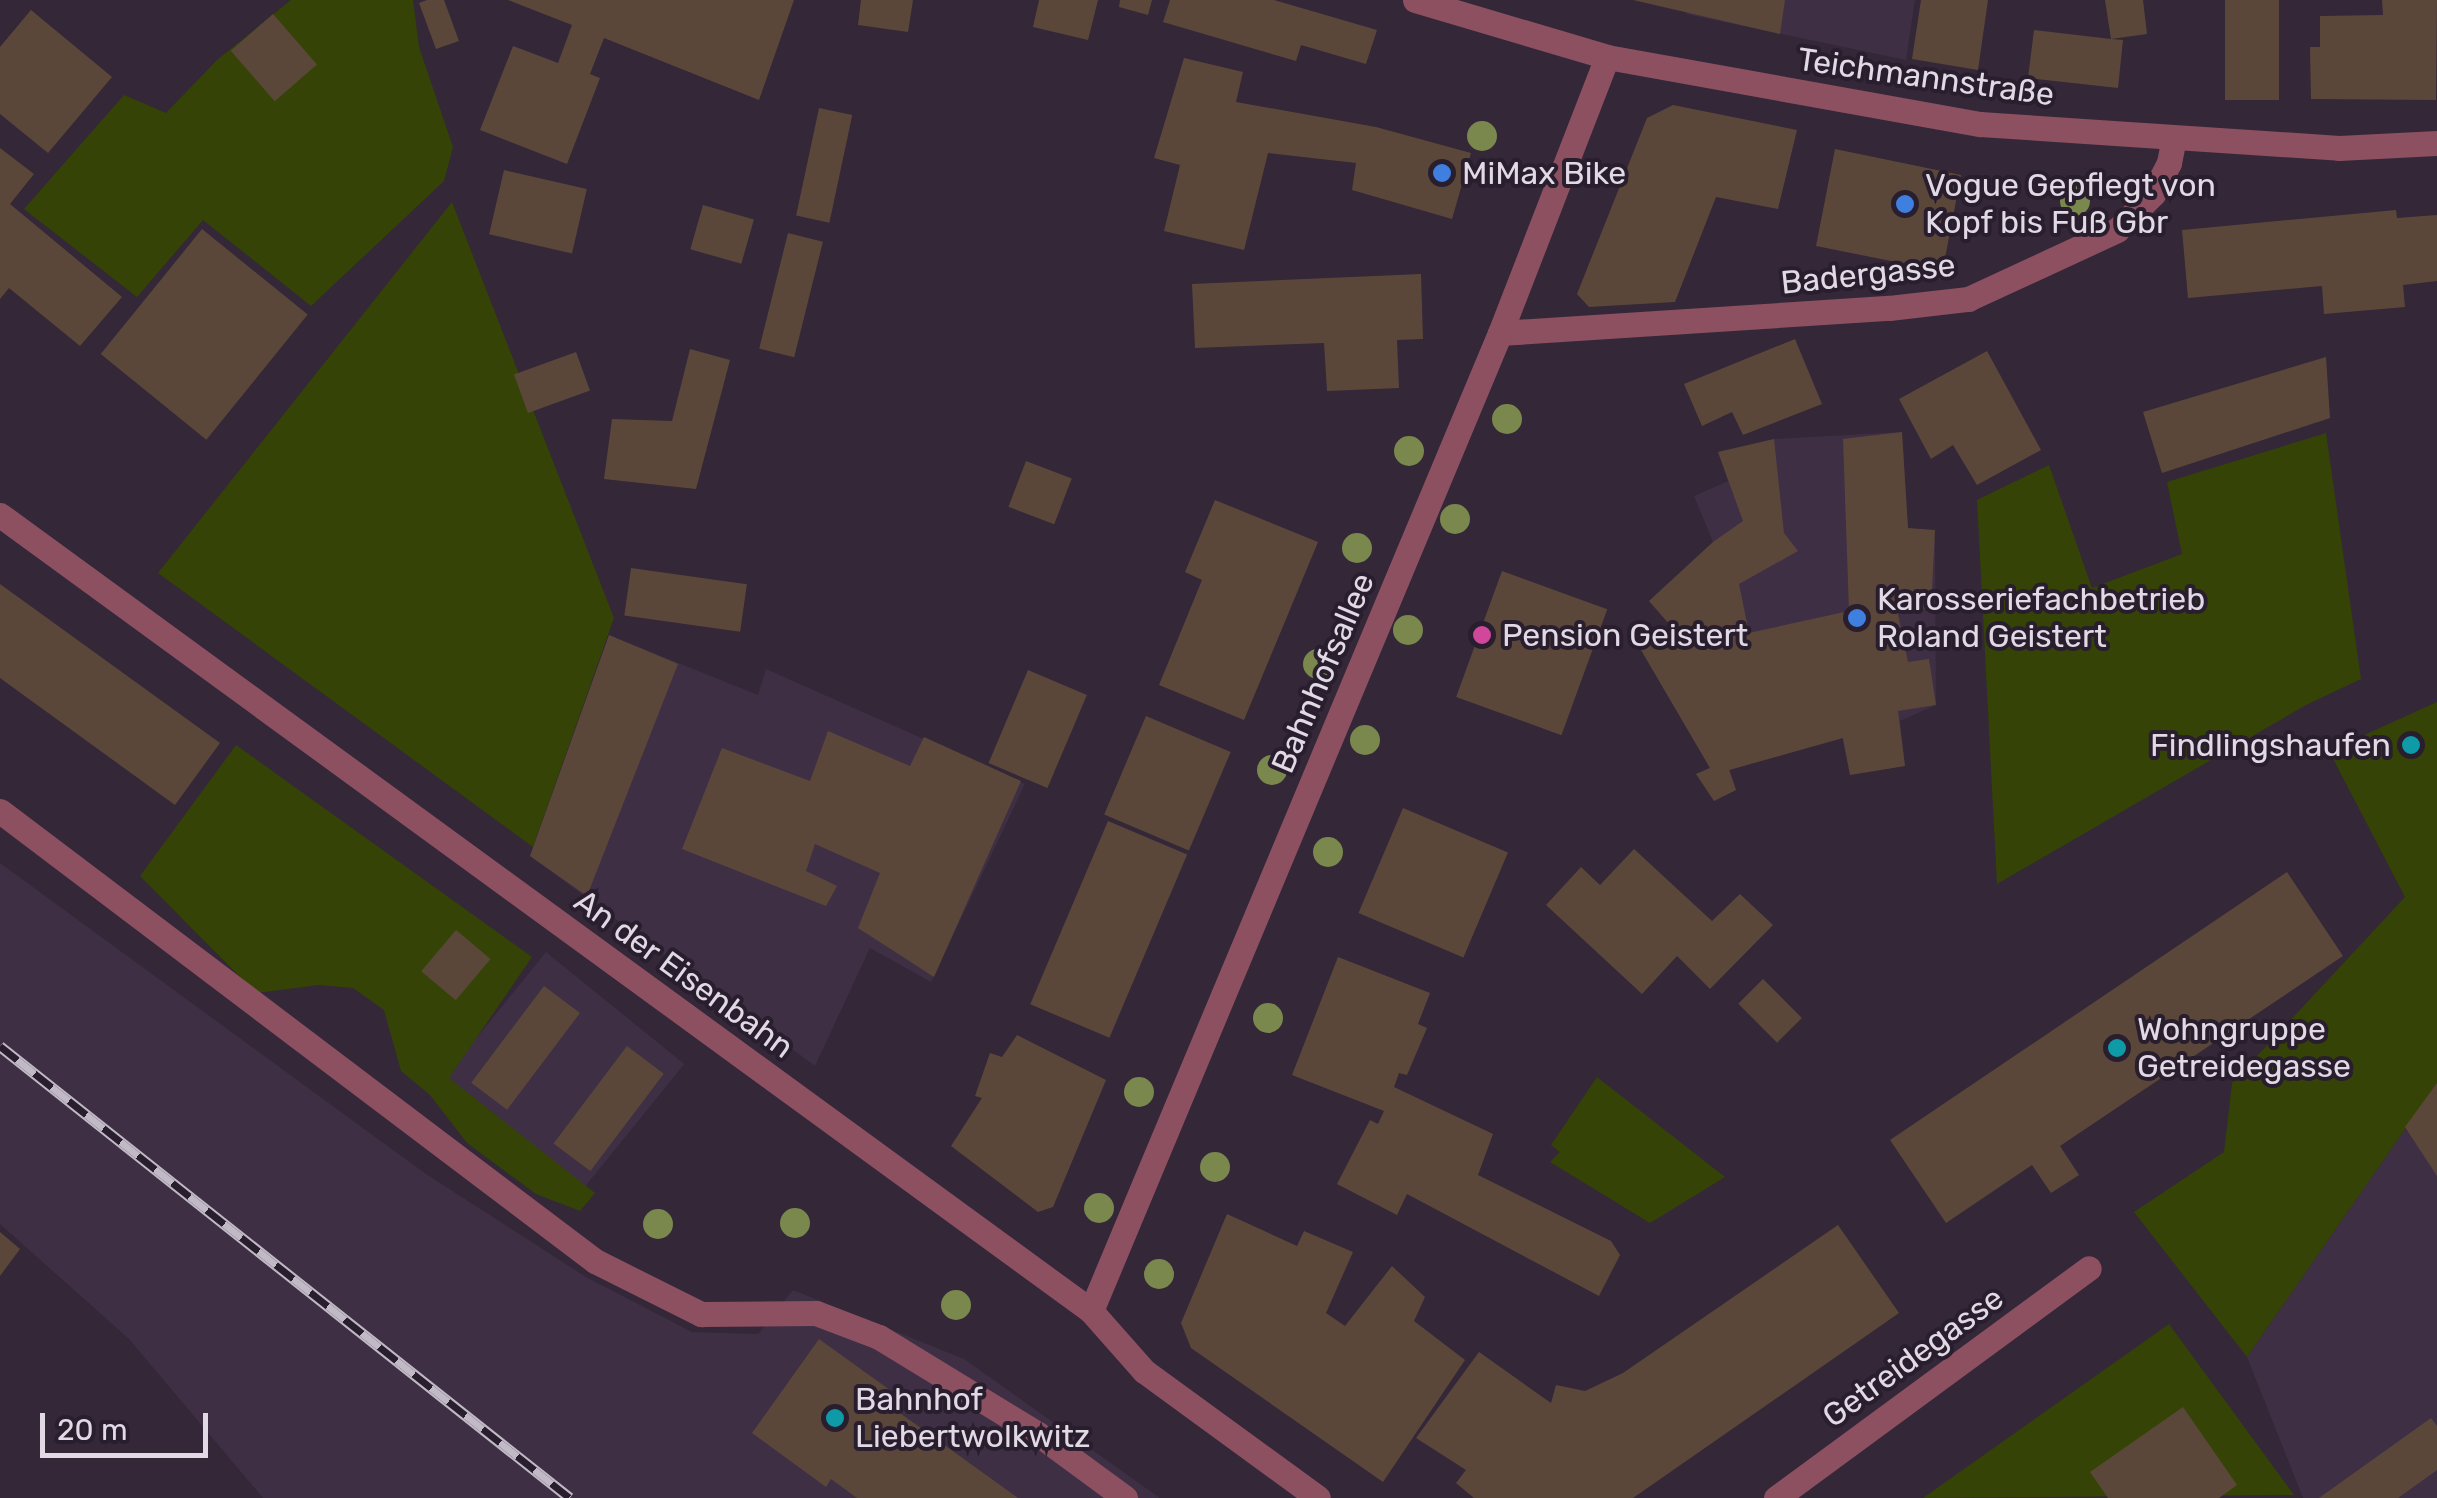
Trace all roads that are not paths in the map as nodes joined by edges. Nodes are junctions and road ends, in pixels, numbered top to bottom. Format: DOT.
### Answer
graph roads {
  1 [pos="1415,0"];
  2 [pos="1607,56"];
  3 [pos="2174,137"];
  4 [pos="2437,143"];
  5 [pos="1500,333"];
  6 [pos="0,515"];
  7 [pos="0,811"];
  8 [pos="2089,1268"];
  9 [pos="1092,1311"];
  10 [pos="1125,1498"];
  11 [pos="1318,1498"];
  12 [pos="1776,1498"];
  1 -- 2 [label="street, Teichmannstraße"];
  2 -- 3 [label="street, Teichmannstraße"];
  2 -- 5 [label="street, Bahnhofsallee"];
  3 -- 4 [label="street, Teichmannstraße"];
  3 -- 5 [label="street, Badergasse"];
  5 -- 9 [label="street, Bahnhofsallee"];
  6 -- 9 [label="street, An der Eisenbahn"];
  7 -- 10 [label="street"];
  8 -- 12 [label="street, Getreidegasse"];
  9 -- 11 [label="street, An der Eisenbahn"];
}
